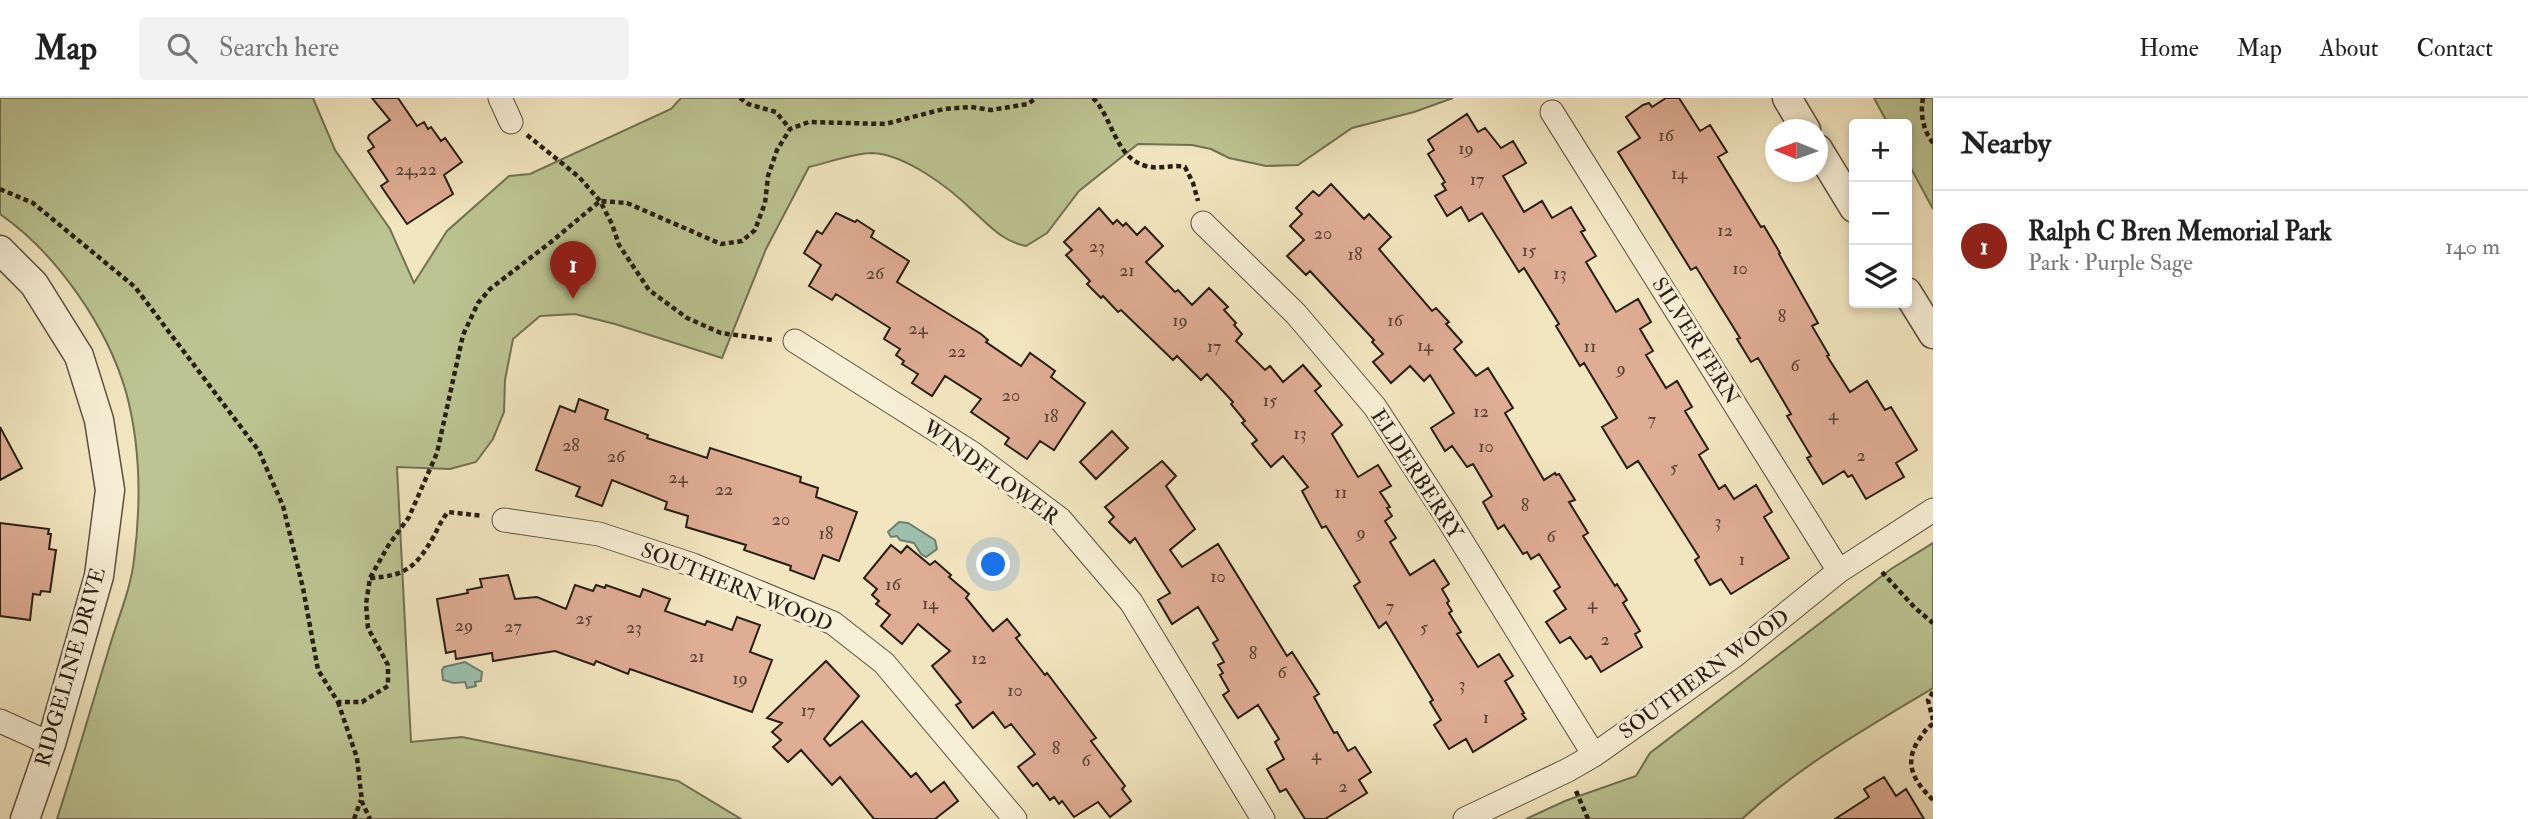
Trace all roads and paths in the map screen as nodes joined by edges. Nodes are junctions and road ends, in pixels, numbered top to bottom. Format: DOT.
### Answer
graph roads {
  1 [pos="500,98"];
  2 [pos="740,98"];
  3 [pos="1036,98"];
  4 [pos="1093,98"];
  5 [pos="1787,98"];
  6 [pos="1923,98"];
  7 [pos="1552,112"];
  8 [pos="1799,119"];
  9 [pos="511,122"];
  10 [pos="790,129"];
  11 [pos="1933,143"];
  12 [pos="1828,165"];
  13 [pos="0,189"];
  14 [pos="1849,200"];
  15 [pos="600,201"];
  16 [pos="1203,223"];
  17 [pos="0,250"];
  18 [pos="1912,300"];
  19 [pos="1933,334"];
  20 [pos="795,341"];
  21 [pos="1933,510"];
  22 [pos="504,520"];
  23 [pos="1839,571"];
  24 [pos="1882,572"];
  25 [pos="370,578"];
  26 [pos="1933,623"];
  27 [pos="1933,692"];
  28 [pos="338,702"];
  29 [pos="0,721"];
  30 [pos="1933,722"];
  31 [pos="51,744"];
  32 [pos="1594,755"];
  33 [pos="1568,770"];
  34 [pos="362,798"];
  35 [pos="1933,800"];
  36 [pos="25,819"];
  37 [pos="354,819"];
  38 [pos="370,819"];
  39 [pos="1015,819"];
  40 [pos="1263,819"];
  41 [pos="1465,819"];
  42 [pos="1588,819"];
  1 -- 9 [label="street"];
  2 -- 10 [label="path"];
  3 -- 10 [label="path"];
  4 -- 16 [label="path"];
  5 -- 8 [label="street"];
  6 -- 11 [label="path"];
  7 -- 23 [label="street, SILVER FERN"];
  9 -- 15 [label="path"];
  10 -- 15 [label="path"];
  12 -- 14 [label="street"];
  13 -- 28 [label="path"];
  15 -- 20 [label="path"];
  15 -- 25 [label="path"];
  16 -- 32 [label="street, ELDERBERRY"];
  17 -- 31 [label="street, RIDGELINE DRIVE"];
  18 -- 19 [label="street"];
  20 -- 40 [label="street, WINDFLOWER"];
  21 -- 23 [label="street, SOUTHERN WOOD"];
  22 -- 25 [label="path"];
  22 -- 39 [label="street, SOUTHERN WOOD"];
  23 -- 32 [label="street, SOUTHERN WOOD"];
  24 -- 26 [label="path"];
  25 -- 28 [label="path"];
  27 -- 30 [label="path"];
  28 -- 34 [label="path"];
  29 -- 31 [label="street"];
  30 -- 35 [label="path"];
  31 -- 36 [label="street, RIDGELINE DRIVE"];
  32 -- 33 [label="street, SOUTHERN WOOD"];
  33 -- 41 [label="street, SOUTHERN WOOD"];
  33 -- 42 [label="path"];
  34 -- 37 [label="path"];
  34 -- 38 [label="path"];
}
